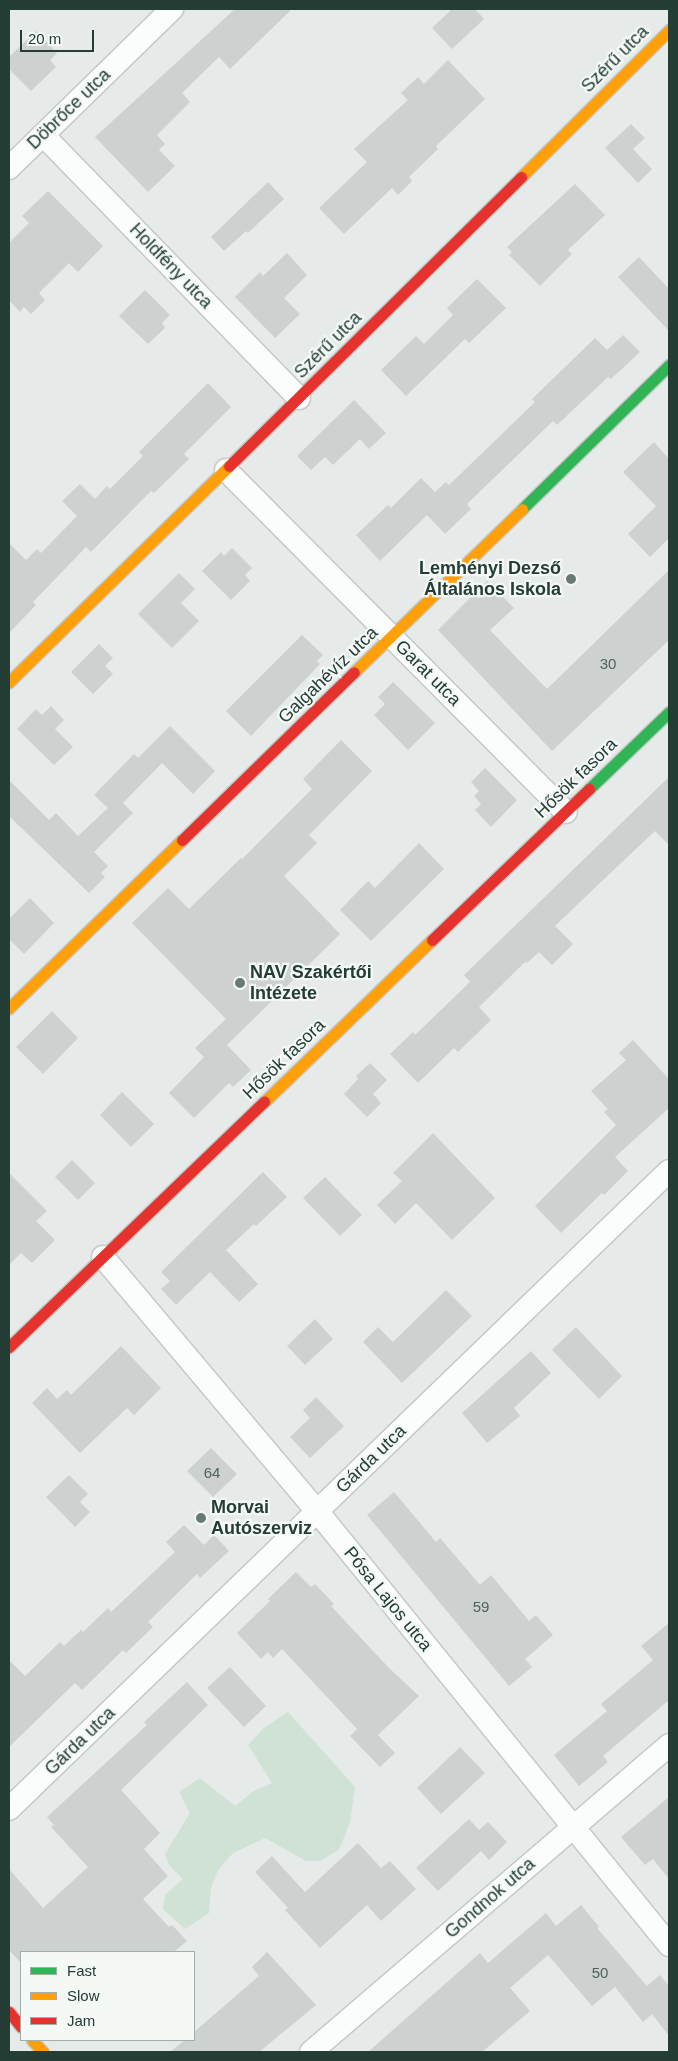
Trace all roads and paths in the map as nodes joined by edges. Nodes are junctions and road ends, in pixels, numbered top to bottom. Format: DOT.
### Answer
graph roads {
  1 [pos="172,9"];
  2 [pos="669,30"];
  3 [pos="43,135"];
  4 [pos="9,168"];
  5 [pos="669,364"];
  6 [pos="299,398"];
  7 [pos="226,470"];
  8 [pos="392,637"];
  9 [pos="9,682"];
  10 [pos="669,712"];
  11 [pos="566,812"];
  12 [pos="9,1008"];
  13 [pos="669,1171"];
  14 [pos="103,1257"];
  15 [pos="9,1348"];
  16 [pos="316,1511"];
  17 [pos="669,1745"];
  18 [pos="9,1809"];
  19 [pos="572,1828"];
  20 [pos="669,1946"];
  21 [pos="9,2012"];
  22 [pos="20,2026"];
  23 [pos="33,2041"];
  24 [pos="43,2052"];
  25 [pos="311,2052"];
  1 -- 3 [label="street, Döbrőce utca"];
  2 -- 6 [label="street, Szérű utca"];
  3 -- 4 [label="street, Döbrőce utca"];
  3 -- 6 [label="street, Holdfény utca"];
  5 -- 8 [label="street, Galgahévíz utca"];
  6 -- 7 [label="street, Szérű utca"];
  7 -- 8 [label="street, Garat utca"];
  7 -- 9 [label="street, Szérű utca"];
  8 -- 11 [label="street, Garat utca"];
  8 -- 12 [label="street, Galgahévíz utca"];
  10 -- 11 [label="street, Hősök fasora"];
  11 -- 14 [label="street, Hősök fasora"];
  13 -- 16 [label="street, Gárda utca"];
  14 -- 15 [label="street, Hősök fasora"];
  14 -- 16 [label="street, Pósa Lajos utca"];
  16 -- 18 [label="street, Gárda utca"];
  16 -- 19 [label="street, Pósa Lajos utca"];
  17 -- 19 [label="street, Gondnok utca"];
  19 -- 20 [label="street, Pósa Lajos utca"];
  19 -- 25 [label="street, Gondnok utca"];
  21 -- 22 [label="street"];
  23 -- 24 [label="street"];
}
